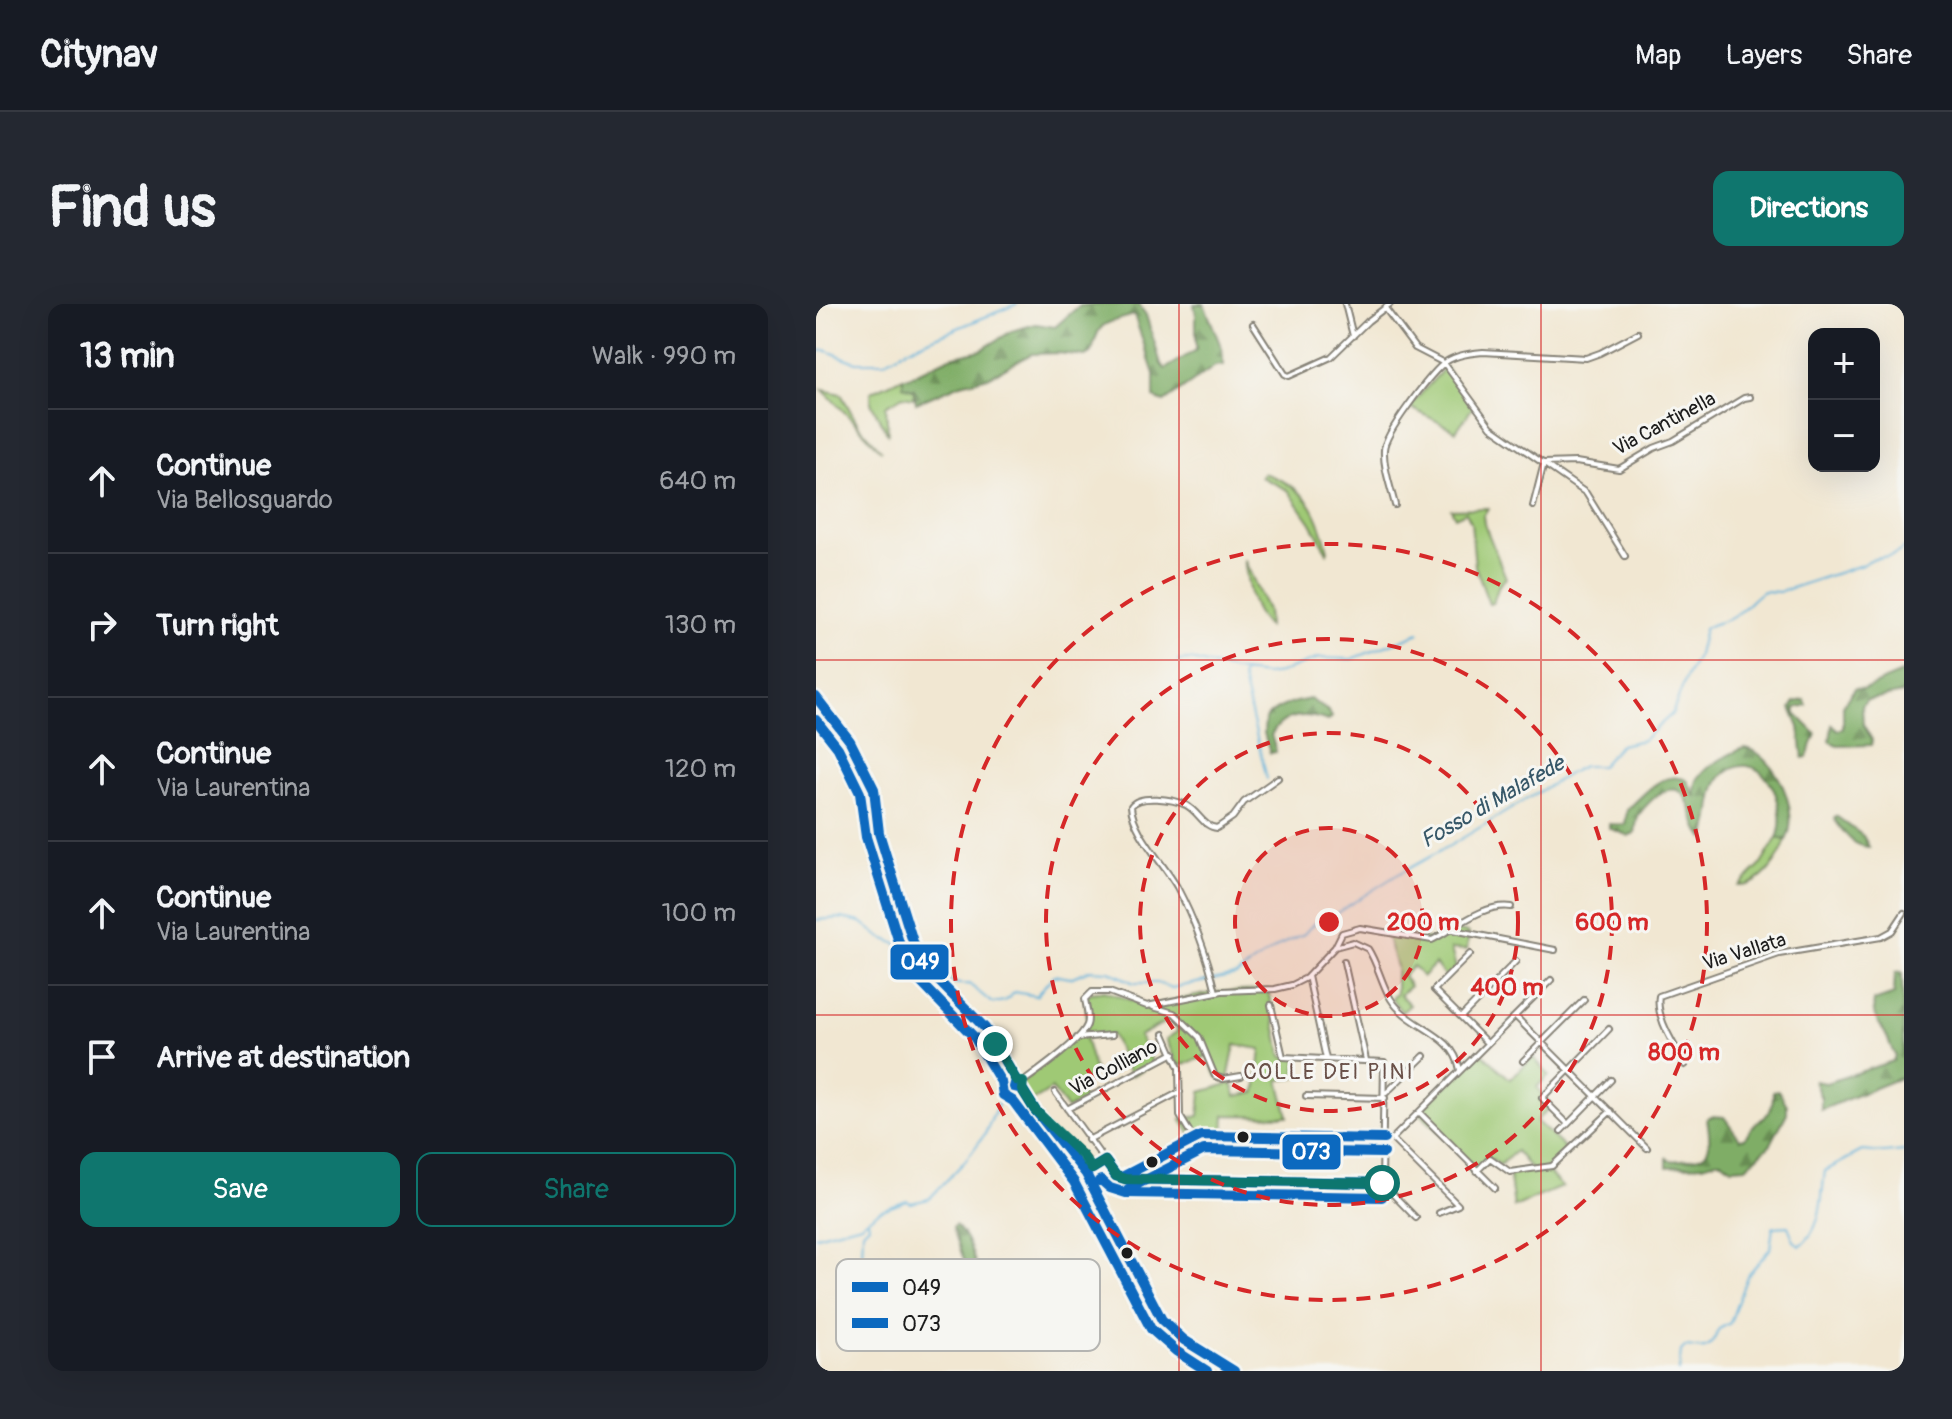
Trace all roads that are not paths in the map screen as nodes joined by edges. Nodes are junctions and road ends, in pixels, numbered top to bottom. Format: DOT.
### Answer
graph roads {
  1 [pos="1345,304"];
  2 [pos="1390,304"];
  3 [pos="1385,308"];
  4 [pos="1253,324"];
  5 [pos="1638,333"];
  6 [pos="1353,336"];
  7 [pos="1444,363"];
  8 [pos="1750,397"];
  9 [pos="1544,463"];
  10 [pos="1395,505"];
  11 [pos="1533,506"];
  12 [pos="1625,556"];
  13 [pos="816,697"];
  14 [pos="1278,778"];
  15 [pos="1511,907"];
  16 [pos="1904,913"];
  17 [pos="1448,929"];
  18 [pos="1335,947"];
  19 [pos="1555,950"];
  20 [pos="1470,954"];
  21 [pos="1516,961"];
  22 [pos="1344,962"];
  23 [pos="1308,976"];
  24 [pos="1551,980"];
  25 [pos="1216,992"];
  26 [pos="1584,1000"];
  27 [pos="1271,1005"];
  28 [pos="1147,1006"];
  29 [pos="1515,1016"];
  30 [pos="1461,1017"];
  31 [pos="1609,1029"];
  32 [pos="1164,1034"];
  33 [pos="1112,1035"];
  34 [pos="1075,1039"];
  35 [pos="1487,1043"];
  36 [pos="1541,1043"];
  37 [pos="1174,1053"];
  38 [pos="1424,1056"];
  39 [pos="1326,1059"];
  40 [pos="1366,1060"];
  41 [pos="1523,1061"];
  42 [pos="1685,1065"];
  43 [pos="1569,1069"];
  44 [pos="1460,1070"];
  45 [pos="1241,1076"];
  46 [pos="1611,1080"];
  47 [pos="1020,1084"];
  48 [pos="1055,1092"];
  49 [pos="1180,1092"];
  50 [pos="1306,1096"];
  51 [pos="1385,1096"];
  52 [pos="1596,1096"];
  53 [pos="1067,1109"];
  54 [pos="1611,1111"];
  55 [pos="1419,1112"];
  56 [pos="1568,1124"];
  57 [pos="1050,1127"];
  58 [pos="1561,1131"];
  59 [pos="1194,1139"];
  60 [pos="1384,1139"];
  61 [pos="1392,1139"];
  62 [pos="1088,1140"];
  63 [pos="1647,1148"];
  64 [pos="1105,1161"];
  65 [pos="1092,1169"];
  66 [pos="1477,1171"];
  67 [pos="1128,1176"];
  68 [pos="1382,1183"];
  69 [pos="1096,1185"];
  70 [pos="1495,1188"];
  71 [pos="1439,1213"];
  72 [pos="1416,1218"];
  73 [pos="1234,1371"];
  1 -- 6 [label="street"];
  2 -- 3 [label="street"];
  3 -- 6 [label="street"];
  3 -- 7 [label="street"];
  4 -- 6 [label="street"];
  5 -- 7 [label="street"];
  7 -- 9 [label="street"];
  7 -- 10 [label="street"];
  8 -- 9 [label="street, Via Cantinella"];
  9 -- 11 [label="street"];
  9 -- 12 [label="street"];
  13 -- 47 [label="main road"];
  14 -- 25 [label="street"];
  15 -- 17 [label="street"];
  16 -- 42 [label="street, Via Vallata"];
  17 -- 18 [label="street"];
  17 -- 19 [label="street"];
  18 -- 23 [label="street"];
  18 -- 44 [label="street"];
  20 -- 30 [label="street"];
  21 -- 30 [label="street"];
  22 -- 40 [label="street"];
  23 -- 25 [label="street"];
  23 -- 39 [label="street"];
  24 -- 29 [label="street"];
  25 -- 28 [label="street"];
  26 -- 36 [label="street"];
  27 -- 39 [label="street"];
  28 -- 34 [label="street"];
  28 -- 45 [label="street"];
  29 -- 35 [label="street"];
  29 -- 36 [label="street"];
  30 -- 35 [label="street"];
  31 -- 43 [label="street"];
  32 -- 37 [label="street"];
  33 -- 34 [label="street"];
  34 -- 47 [label="street"];
  35 -- 44 [label="street"];
  36 -- 41 [label="street"];
  36 -- 43 [label="street"];
  37 -- 49 [label="street"];
  37 -- 53 [label="street, Via Colliano"];
  38 -- 51 [label="street"];
  39 -- 40 [label="street"];
  40 -- 51 [label="street"];
  43 -- 52 [label="street"];
  43 -- 56 [label="street"];
  44 -- 55 [label="street"];
  46 -- 52 [label="street"];
  47 -- 57 [label="main road"];
  48 -- 53 [label="street"];
  49 -- 59 [label="street"];
  49 -- 62 [label="street"];
  50 -- 51 [label="street"];
  51 -- 60 [label="street"];
  52 -- 54 [label="street"];
  52 -- 56 [label="street"];
  53 -- 62 [label="street"];
  54 -- 63 [label="street"];
  54 -- 66 [label="street"];
  55 -- 61 [label="street"];
  55 -- 66 [label="street"];
  56 -- 58 [label="street"];
  57 -- 65 [label="street"];
  57 -- 69 [label="main road"];
  59 -- 60 [label="street"];
  59 -- 67 [label="street"];
  60 -- 61 [label="street"];
  60 -- 68 [label="street"];
  61 -- 71 [label="street"];
  62 -- 64 [label="street"];
  64 -- 65 [label="street"];
  64 -- 67 [label="street"];
  65 -- 69 [label="street"];
  66 -- 70 [label="street"];
  67 -- 68 [label="street"];
  68 -- 72 [label="street"];
  69 -- 73 [label="main road"];
}
